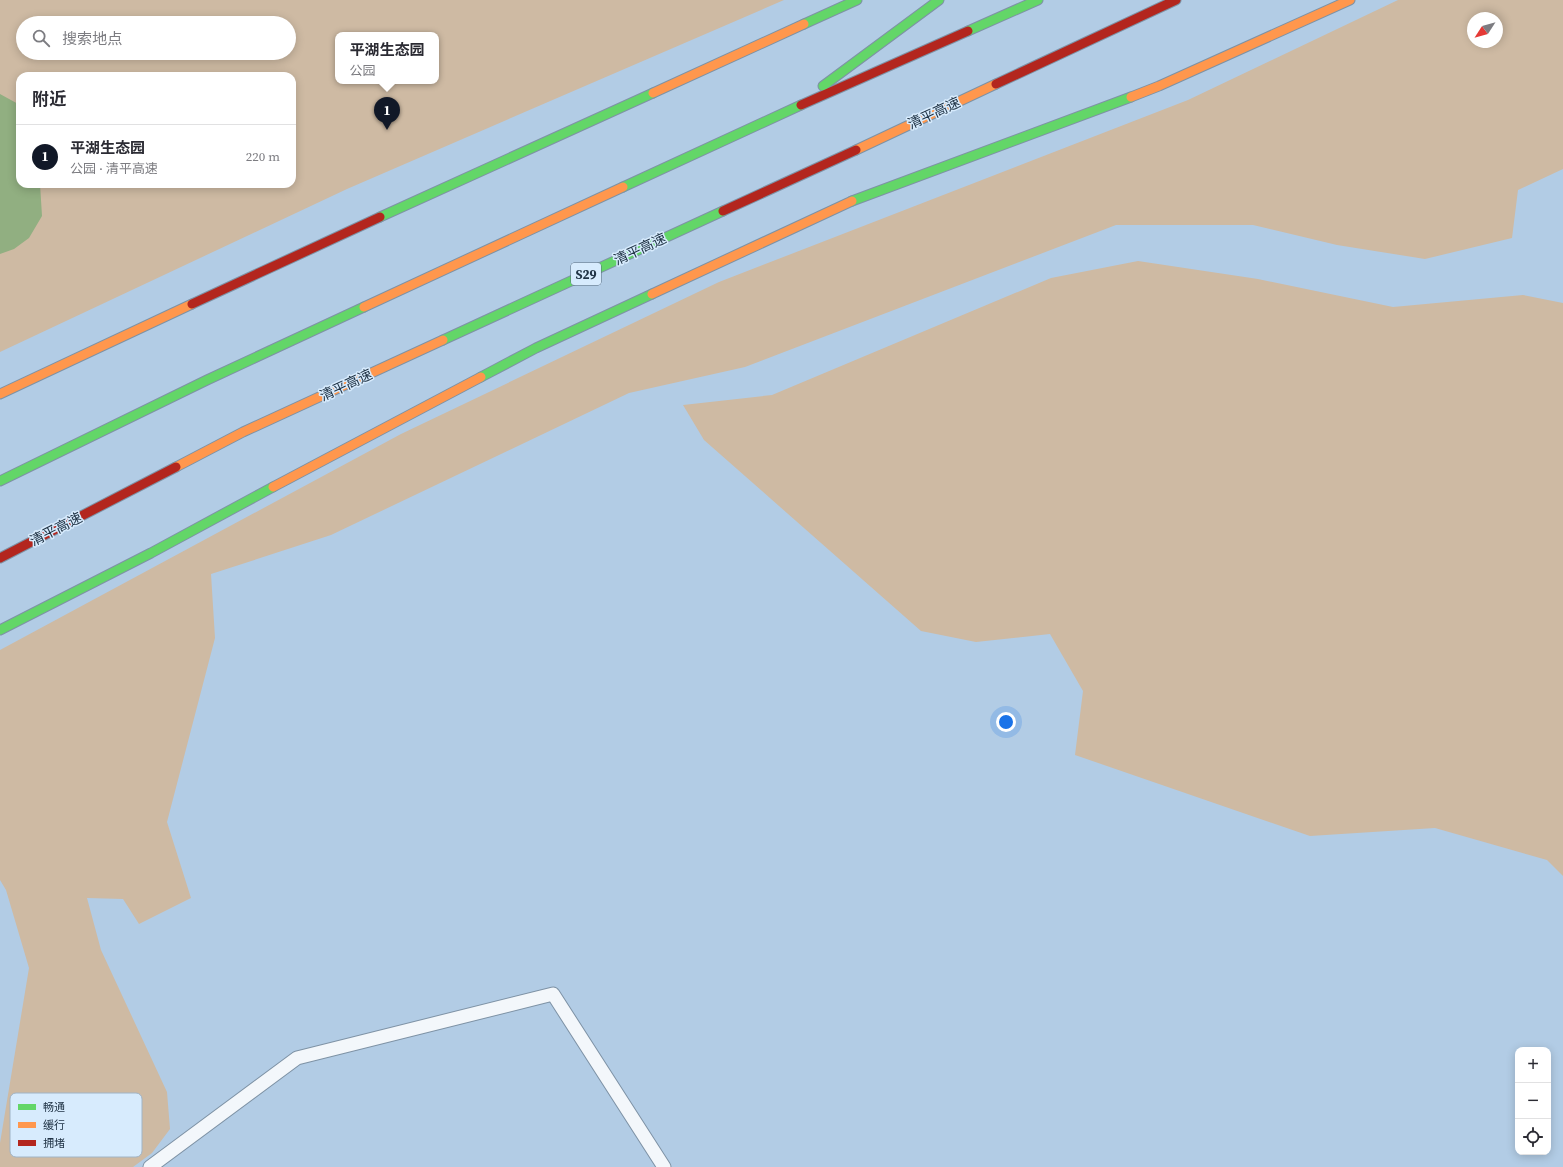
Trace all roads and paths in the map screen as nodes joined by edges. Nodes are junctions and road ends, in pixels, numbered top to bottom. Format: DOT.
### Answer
graph roads {
  1 [pos="857,0"];
  2 [pos="939,0"];
  3 [pos="1038,0"];
  4 [pos="1176,0"];
  5 [pos="1350,0"];
  6 [pos="790,111"];
  7 [pos="0,394"];
  8 [pos="0,481"];
  9 [pos="0,558"];
  10 [pos="0,630"];
  11 [pos="150,1167"];
  12 [pos="664,1167"];
  1 -- 7 [label="highway"];
  2 -- 6 [label="highway"];
  3 -- 6 [label="highway"];
  4 -- 9 [label="highway, 清平高速 / S29"];
  5 -- 10 [label="highway"];
  6 -- 8 [label="highway"];
  11 -- 12 [label="lane"];
}
